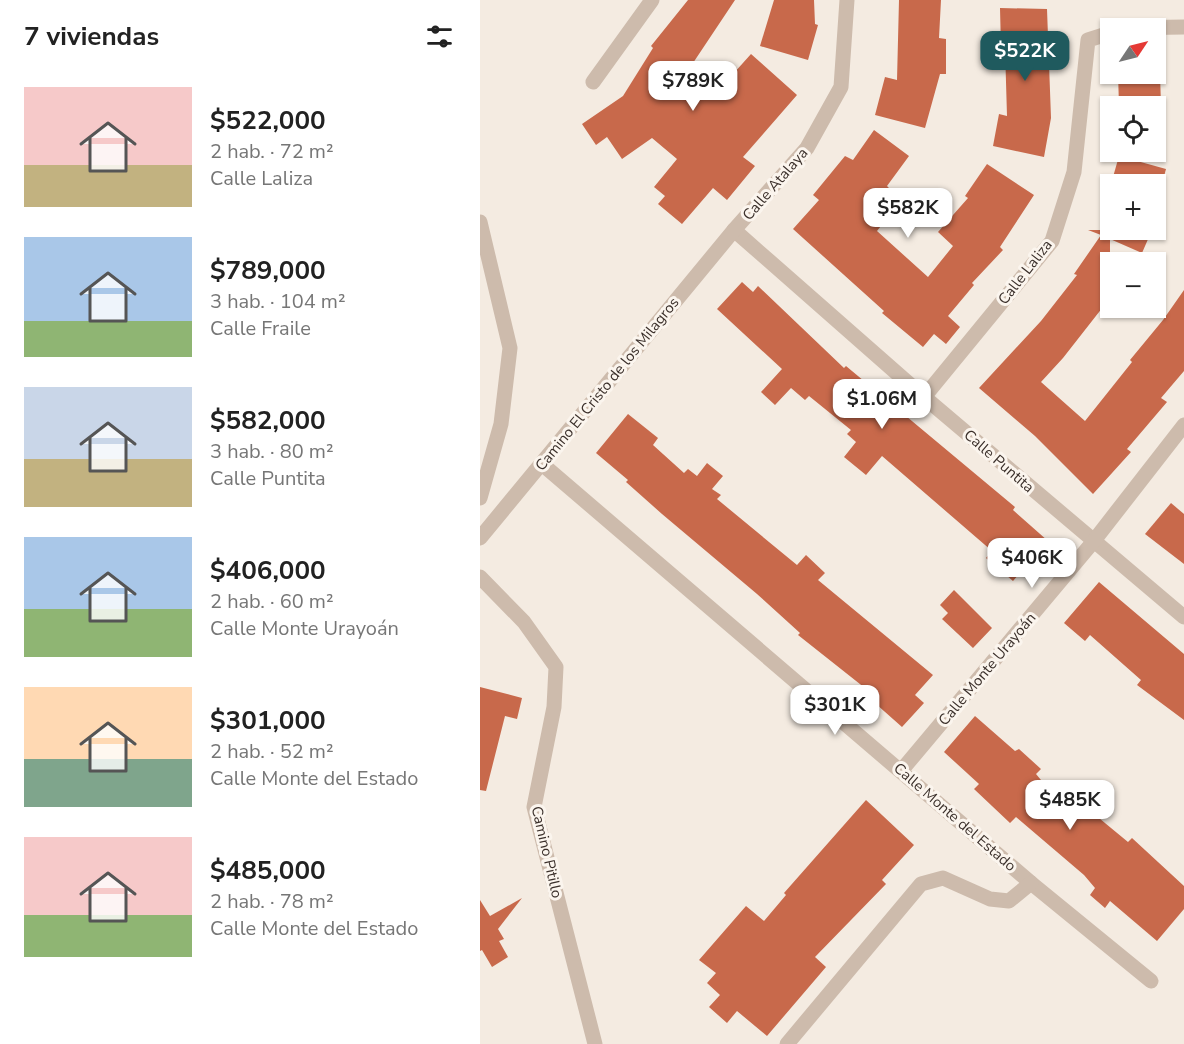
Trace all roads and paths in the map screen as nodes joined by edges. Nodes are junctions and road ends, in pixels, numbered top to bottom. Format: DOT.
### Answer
graph roads {
  1 [pos="652,0"];
  2 [pos="847,0"];
  3 [pos="1166,27"];
  4 [pos="1184,27"];
  5 [pos="1100,36"];
  6 [pos="593,82"];
  7 [pos="480,222"];
  8 [pos="734,230"];
  9 [pos="924,397"];
  10 [pos="1184,425"];
  11 [pos="542,464"];
  12 [pos="480,498"];
  13 [pos="480,538"];
  14 [pos="1093,542"];
  15 [pos="480,577"];
  16 [pos="1184,617"];
  17 [pos="902,771"];
  18 [pos="1031,883"];
  19 [pos="1151,981"];
  20 [pos="595,1044"];
  21 [pos="787,1044"];
  1 -- 6 [label="street"];
  2 -- 8 [label="street, Calle Atalaya"];
  3 -- 4 [label="street"];
  5 -- 9 [label="street, Calle Laliza"];
  7 -- 12 [label="street"];
  8 -- 9 [label="street, Calle Puntita"];
  8 -- 11 [label="street, Camino El Cristo de los Milagros"];
  9 -- 14 [label="street, Calle Puntita"];
  10 -- 14 [label="street, Calle Monte Urayoán"];
  11 -- 13 [label="street, Camino El Cristo de los Milagros"];
  11 -- 17 [label="street, Calle Monte del Estado"];
  14 -- 16 [label="street, Calle Puntita"];
  14 -- 17 [label="street, Calle Monte Urayoán"];
  15 -- 20 [label="street, Camino Pitillo"];
  17 -- 18 [label="street, Calle Monte del Estado"];
  18 -- 19 [label="street, Calle Monte del Estado"];
  18 -- 21 [label="street"];
}
